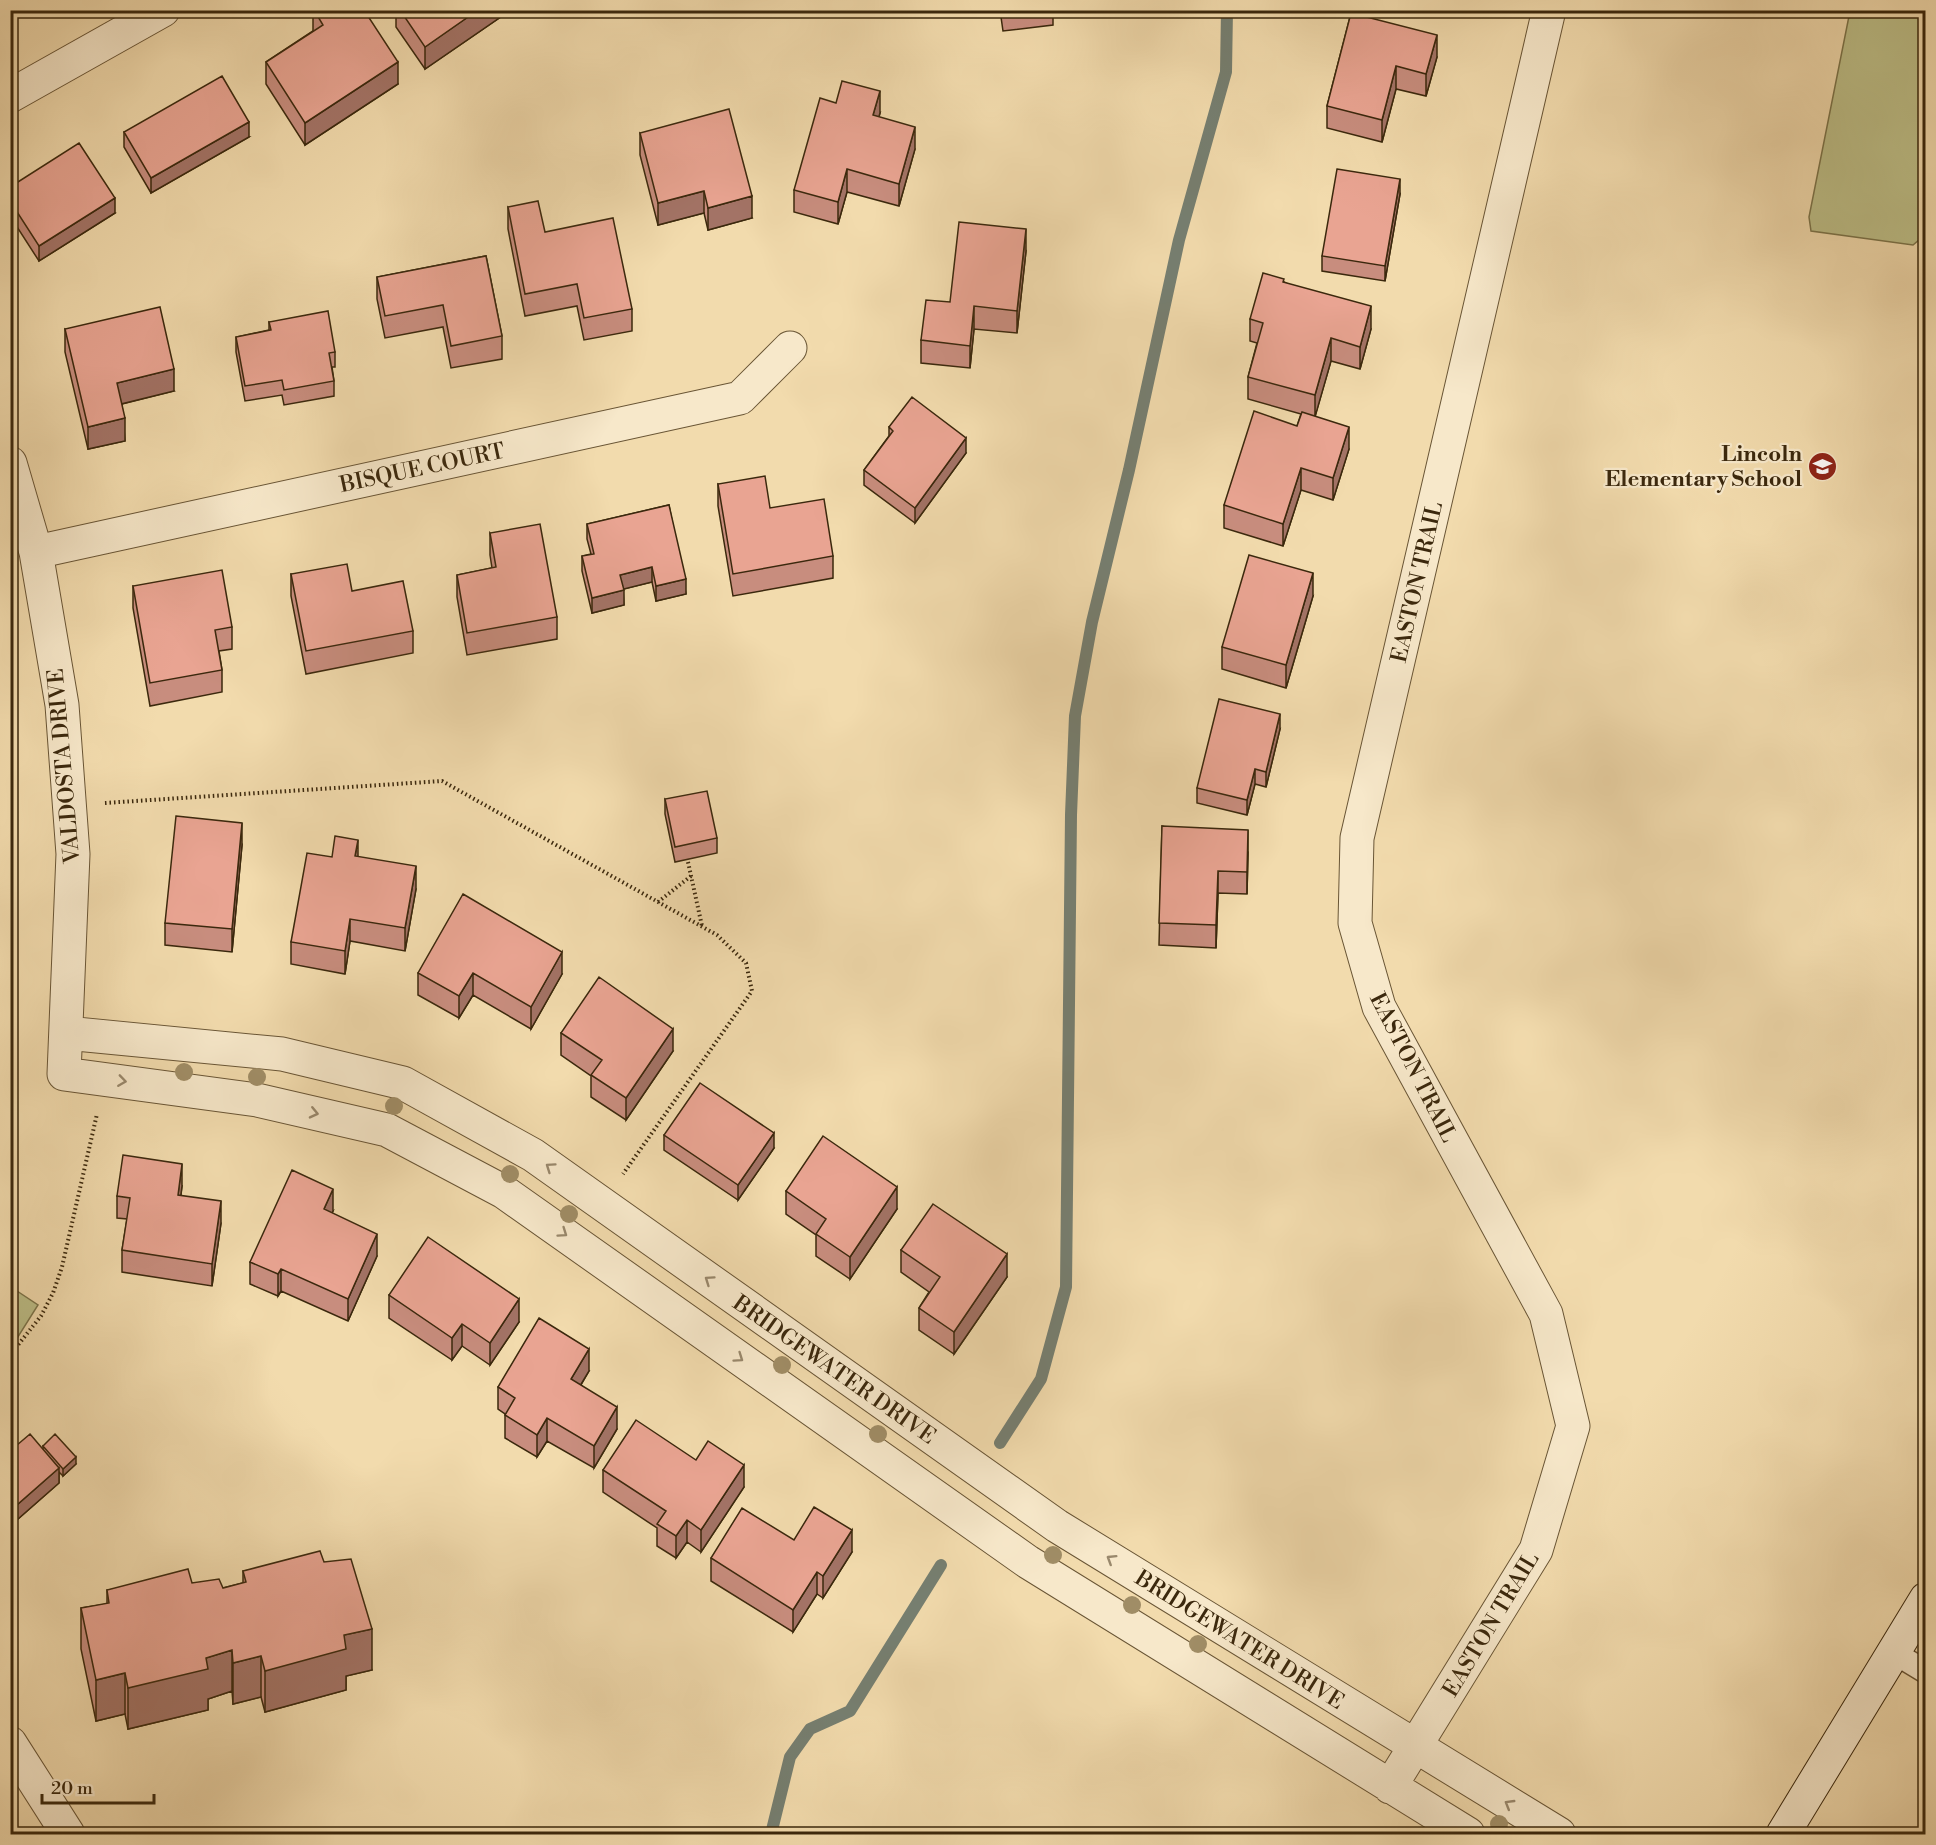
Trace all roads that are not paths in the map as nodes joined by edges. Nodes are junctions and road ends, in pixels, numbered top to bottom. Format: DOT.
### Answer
graph roads {
  1 [pos="164,10"];
  2 [pos="1549,10"];
  3 [pos="10,96"];
  4 [pos="790,348"];
  5 [pos="10,463"];
  6 [pos="36,552"];
  7 [pos="66,1033"];
  8 [pos="64,1074"];
  9 [pos="1926,1599"];
  10 [pos="1893,1652"];
  11 [pos="1926,1672"];
  12 [pos="10,1743"];
  13 [pos="1415,1748"];
  14 [pos="1390,1787"];
  15 [pos="68,1834"];
  16 [pos="1468,1834"];
  17 [pos="1559,1834"];
  18 [pos="1783,1834"];
  1 -- 3 [label="street"];
  2 -- 13 [label="street, EASTON TRAIL"];
  4 -- 6 [label="street, BISQUE COURT"];
  5 -- 6 [label="street, VALDOSTA DRIVE"];
  6 -- 7 [label="street, VALDOSTA DRIVE"];
  7 -- 8 [label="street, VALDOSTA DRIVE"];
  13 -- 7 [label="street, BRIDGEWATER DRIVE, one-way"];
  8 -- 14 [label="street, BRIDGEWATER DRIVE, one-way"];
  9 -- 10 [label="street"];
  10 -- 11 [label="lane"];
  10 -- 18 [label="street"];
  12 -- 15 [label="street"];
  13 -- 14 [label="street, EASTON TRAIL"];
  17 -- 13 [label="street, BRIDGEWATER DRIVE, one-way"];
  14 -- 16 [label="street, BRIDGEWATER DRIVE"];
}
